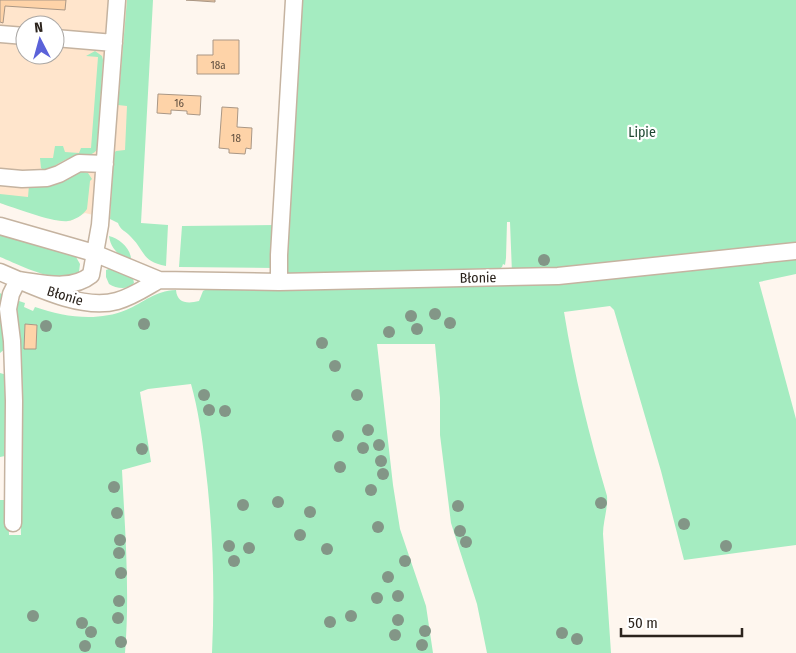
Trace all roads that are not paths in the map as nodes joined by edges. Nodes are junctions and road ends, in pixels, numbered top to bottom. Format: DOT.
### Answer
graph roads {
  1 [pos="117,0"];
  2 [pos="294,0"];
  3 [pos="0,34"];
  4 [pos="15,35"];
  5 [pos="65,39"];
  6 [pos="114,42"];
  7 [pos="105,164"];
  8 [pos="0,177"];
  9 [pos="0,226"];
  10 [pos="796,251"];
  11 [pos="94,253"];
  12 [pos="0,272"];
  13 [pos="18,280"];
  14 [pos="159,280"];
  15 [pos="279,282"];
  16 [pos="13,524"];
  1 -- 6 [label="street"];
  2 -- 15 [label="street"];
  3 -- 4 [label="street"];
  5 -- 6 [label="street"];
  6 -- 7 [label="street"];
  7 -- 8 [label="street"];
  7 -- 11 [label="street"];
  9 -- 11 [label="street, Błonie"];
  10 -- 15 [label="street, Błonie"];
  11 -- 13 [label="street"];
  11 -- 14 [label="street, Błonie"];
  12 -- 13 [label="street, Błonie"];
  13 -- 14 [label="street, Błonie"];
  13 -- 16 [label="street"];
  14 -- 15 [label="street, Błonie"];
}
